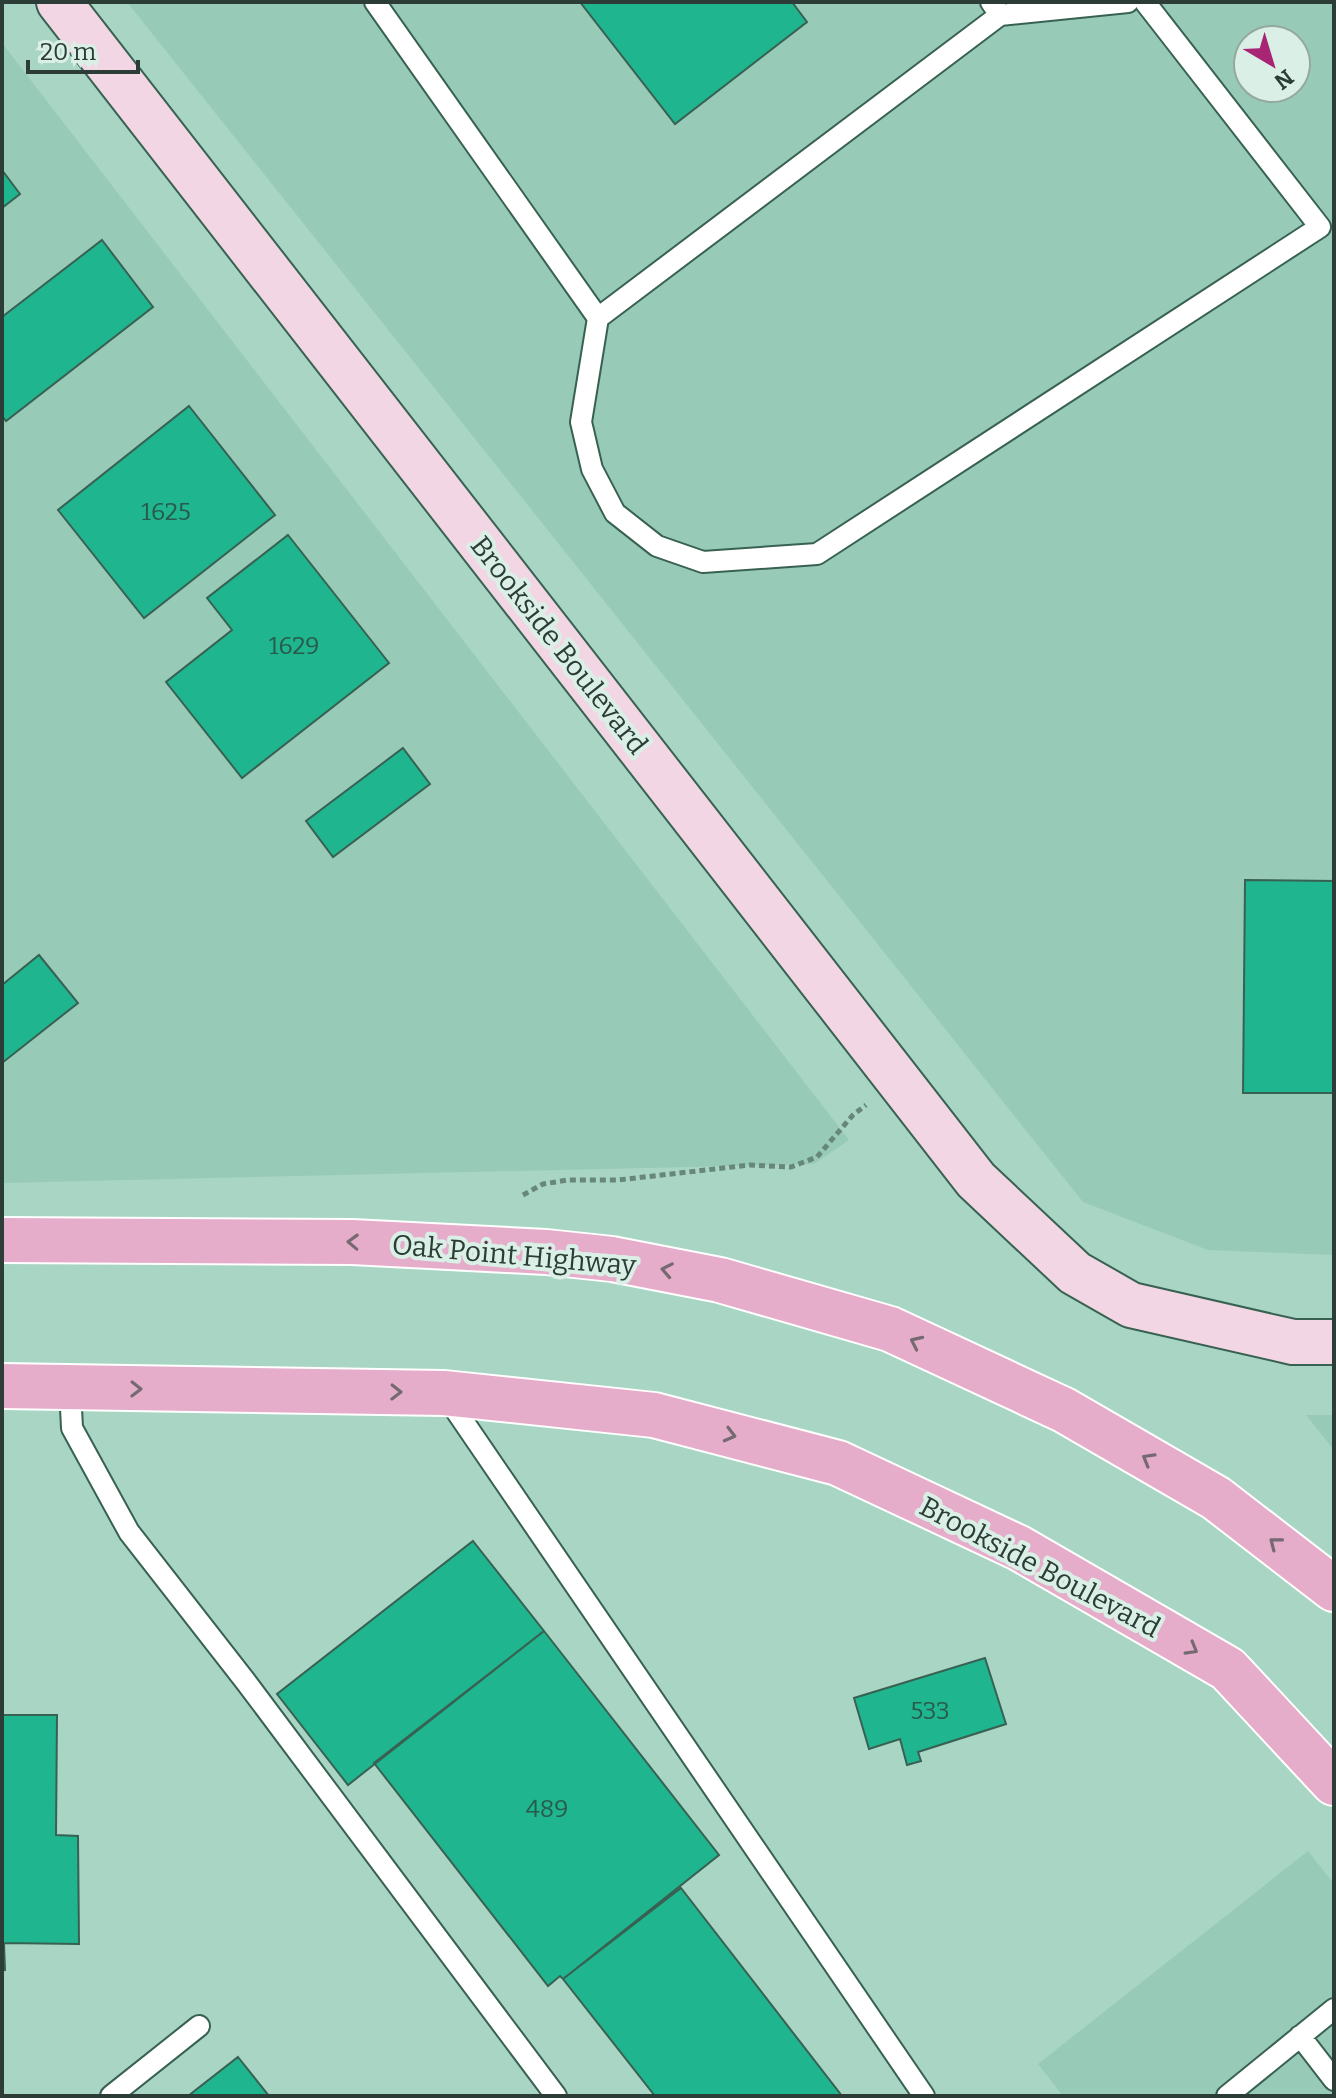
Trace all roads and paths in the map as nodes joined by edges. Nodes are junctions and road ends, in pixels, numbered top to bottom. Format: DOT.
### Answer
graph roads {
  1 [pos="59,2"];
  2 [pos="375,2"];
  3 [pos="1128,2"];
  4 [pos="1145,2"];
  5 [pos="995,9"];
  6 [pos="598,318"];
  7 [pos="898,1080"];
  8 [pos="523,1195"];
  9 [pos="2,1240"];
  10 [pos="1334,1342"];
  11 [pos="2,1386"];
  12 [pos="70,1388"];
  13 [pos="444,1393"];
  14 [pos="1334,1589"];
  15 [pos="1334,1783"];
  16 [pos="1334,2009"];
  17 [pos="199,2026"];
  18 [pos="1300,2036"];
  19 [pos="1334,2080"];
  20 [pos="111,2096"];
  21 [pos="556,2096"];
  22 [pos="924,2096"];
  23 [pos="1227,2096"];
  1 -- 7 [label="street, Brookside Boulevard"];
  2 -- 6 [label="lane"];
  3 -- 5 [label="lane"];
  4 -- 6 [label="lane"];
  5 -- 6 [label="lane"];
  7 -- 8 [label="path"];
  7 -- 10 [label="street, Brookside Boulevard"];
  14 -- 9 [label="main road, Oak Point Highway, one-way"];
  11 -- 12 [label="main road"];
  12 -- 13 [label="main road, one-way"];
  12 -- 21 [label="lane"];
  13 -- 15 [label="main road, Brookside Boulevard, one-way"];
  13 -- 22 [label="lane"];
  16 -- 18 [label="lane"];
  17 -- 20 [label="lane"];
  18 -- 19 [label="lane"];
  18 -- 23 [label="lane"];
}
